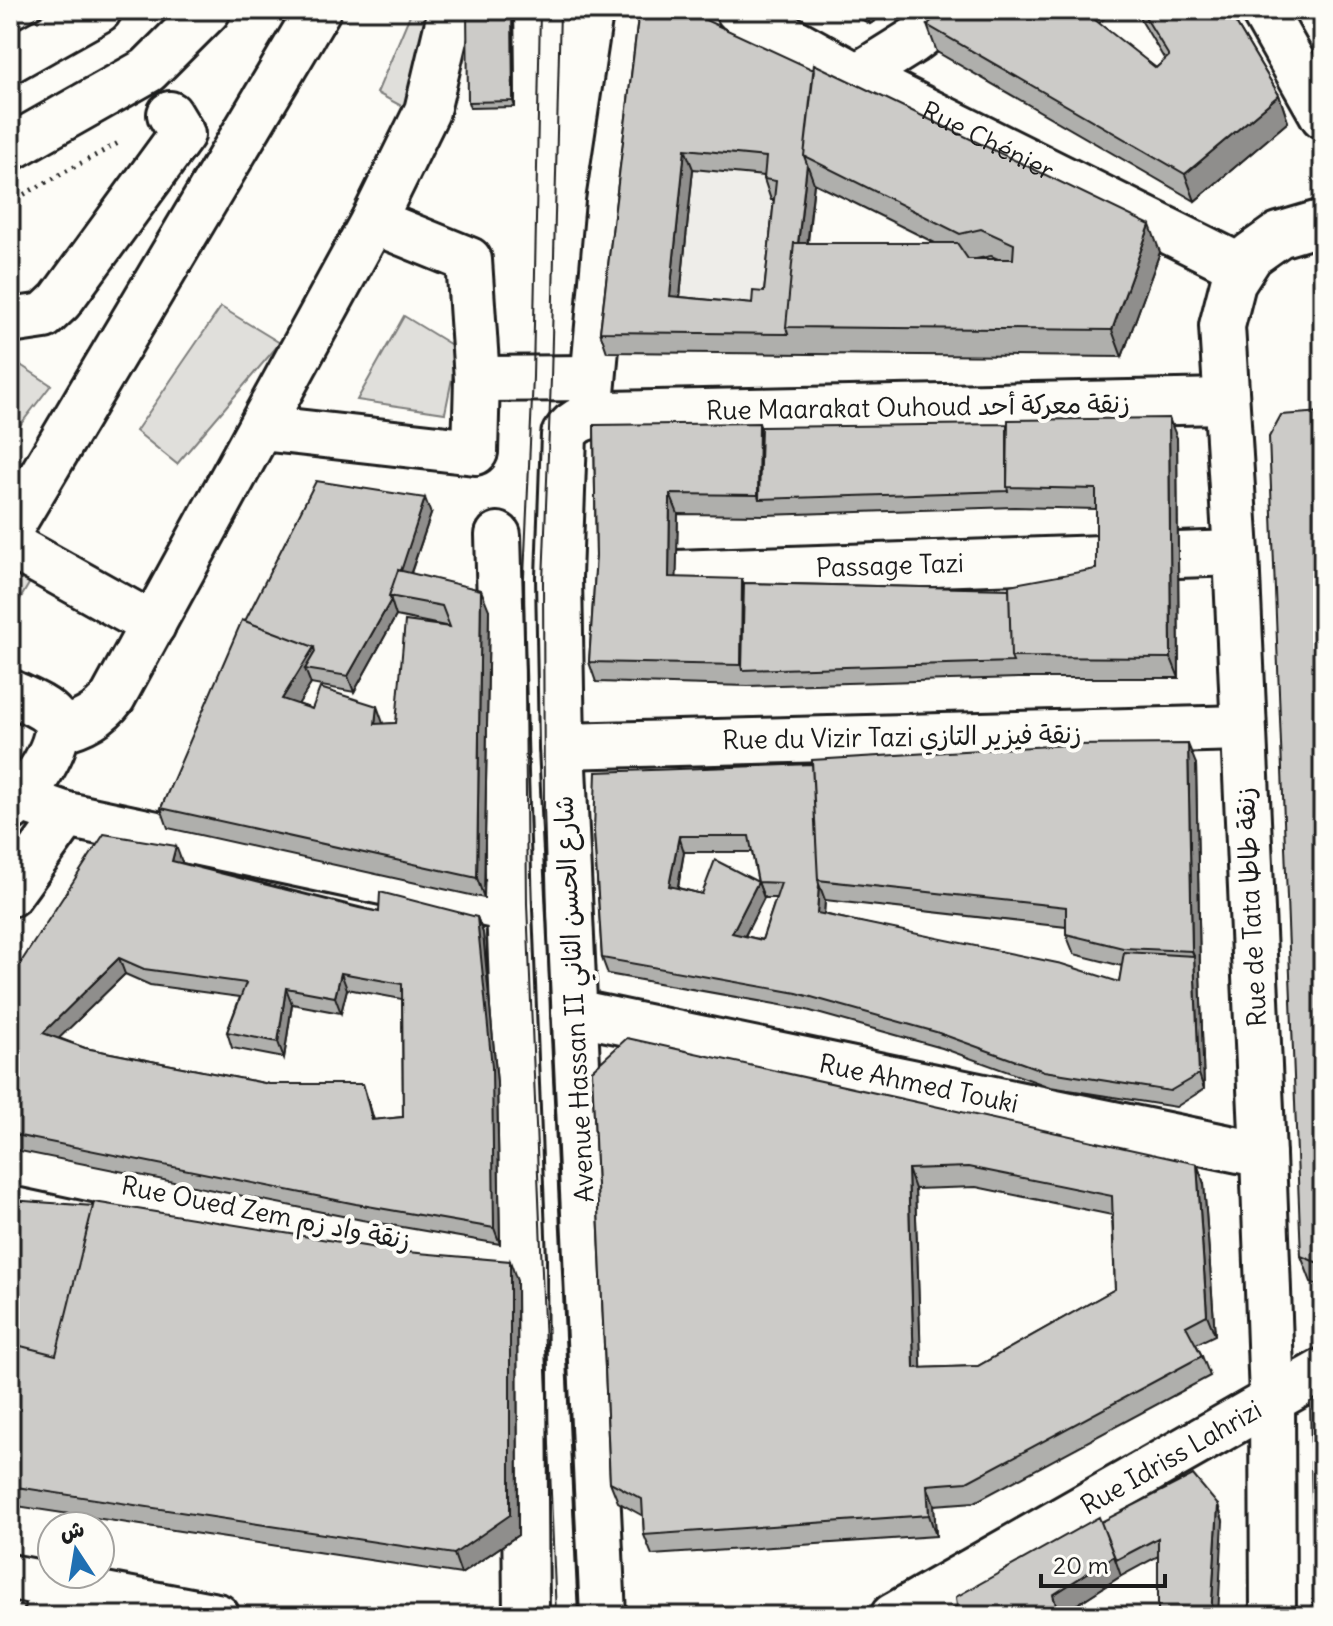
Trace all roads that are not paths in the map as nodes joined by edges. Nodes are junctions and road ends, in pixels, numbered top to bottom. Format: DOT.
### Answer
graph roads {
  1 [pos="99,10"];
  2 [pos="208,10"];
  3 [pos="318,10"];
  4 [pos="451,10"];
  5 [pos="638,10"];
  6 [pos="738,10"];
  7 [pos="954,10"];
  8 [pos="1263,10"];
  9 [pos="10,60"];
  10 [pos="857,76"];
  11 [pos="170,114"];
  12 [pos="1323,116"];
  13 [pos="10,148"];
  14 [pos="373,221"];
  15 [pos="1308,226"];
  16 [pos="1241,267"];
  17 [pos="10,321"];
  18 [pos="477,379"];
  19 [pos="1226,401"];
  20 [pos="597,402"];
  21 [pos="261,428"];
  22 [pos="10,529"];
  23 [pos="498,535"];
  24 [pos="10,545"];
  25 [pos="1236,553"];
  26 [pos="1178,555"];
  27 [pos="1103,558"];
  28 [pos="676,573"];
  29 [pos="603,576"];
  30 [pos="559,577"];
  31 [pos="153,625"];
  32 [pos="10,692"];
  33 [pos="1243,728"];
  34 [pos="58,730"];
  35 [pos="562,746"];
  36 [pos="16,804"];
  37 [pos="67,815"];
  38 [pos="10,894"];
  39 [pos="509,909"];
  40 [pos="574,1012"];
  41 [pos="1263,1155"];
  42 [pos="10,1161"];
  43 [pos="523,1260"];
  44 [pos="1323,1371"];
  45 [pos="1272,1398"];
  46 [pos="29,1592"];
  47 [pos="217,1616"];
  48 [pos="526,1616"];
  49 [pos="603,1616"];
  50 [pos="893,1616"];
  51 [pos="1273,1616"];
  1 -- 9 [label="street"];
  2 -- 13 [label="street"];
  3 -- 22 [label="street"];
  4 -- 14 [label="street"];
  5 -- 20 [label="street"];
  6 -- 10 [label="street, Rue Chénier"];
  7 -- 10 [label="street"];
  8 -- 12 [label="street"];
  10 -- 16 [label="street, Rue Chénier"];
  11 -- 17 [label="street"];
  14 -- 18 [label="street"];
  14 -- 21 [label="street"];
  15 -- 16 [label="street, Rue de Tata زنقة طاطا"];
  16 -- 19 [label="street, Rue de Tata زنقة طاطا"];
  18 -- 20 [label="street, Rue Maarakat Ouhoud زنقة معركة أحد"];
  18 -- 21 [label="street"];
  19 -- 20 [label="street, Rue Maarakat Ouhoud زنقة معركة أحد"];
  19 -- 25 [label="street, Rue de Tata زنقة طاطا"];
  20 -- 30 [label="street, Avenue Hassan II شارع الحسن الثاني"];
  21 -- 31 [label="street"];
  23 -- 39 [label="street"];
  24 -- 31 [label="street"];
  25 -- 26 [label="street"];
  25 -- 33 [label="street, Rue de Tata زنقة طاطا"];
  27 -- 28 [label="street, Passage Tazi"];
  29 -- 30 [label="street"];
  30 -- 35 [label="street, Avenue Hassan II شارع الحسن الثاني"];
  31 -- 34 [label="street"];
  32 -- 34 [label="street"];
  33 -- 35 [label="street, Rue du Vizir Tazi زنقة فيزير التازي"];
  33 -- 41 [label="street, Rue de Tata زنقة طاطا"];
  34 -- 36 [label="street"];
  35 -- 40 [label="street, Avenue Hassan II شارع الحسن الثاني"];
  36 -- 37 [label="street"];
  37 -- 38 [label="street"];
  37 -- 39 [label="street"];
  39 -- 43 [label="street"];
  40 -- 41 [label="street, Rue Ahmed Touki"];
  40 -- 49 [label="street, Avenue Hassan II شارع الحسن الثاني"];
  41 -- 45 [label="street, Rue de Tata زنقة طاطا"];
  42 -- 43 [label="street, Rue Oued Zem زنقة واد زم"];
  43 -- 48 [label="street"];
  44 -- 45 [label="street, Rue Idriss Lahrizi"];
  45 -- 50 [label="street, Rue Idriss Lahrizi"];
  45 -- 51 [label="street, Rue de Tata زنقة طاطا"];
  46 -- 47 [label="street"];
}
